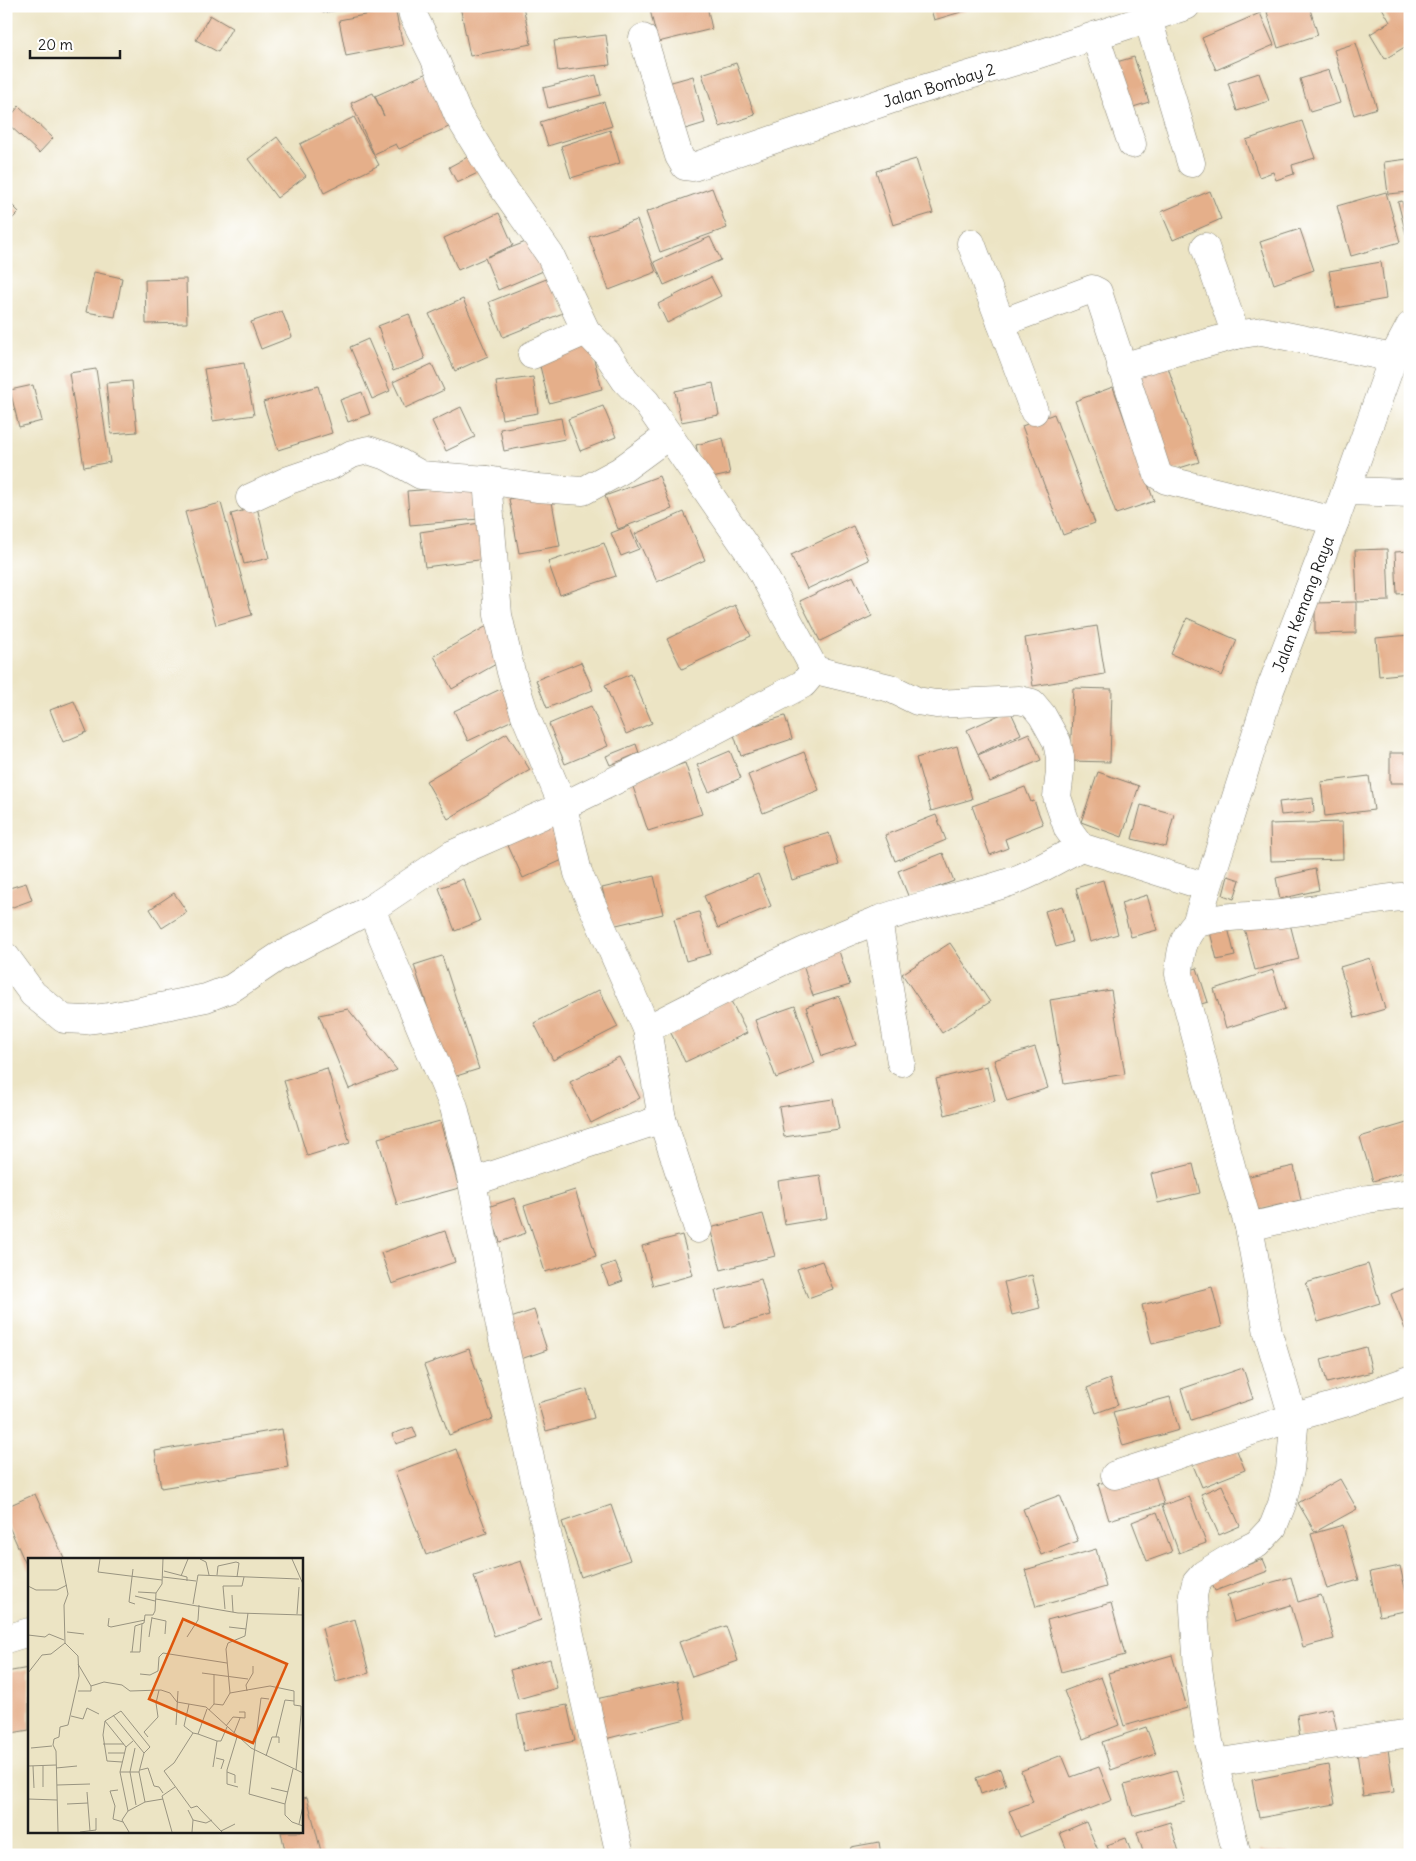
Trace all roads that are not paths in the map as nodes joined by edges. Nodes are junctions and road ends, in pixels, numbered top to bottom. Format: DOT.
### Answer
graph roads {
  1 [pos="411,6"];
  2 [pos="1186,6"];
  3 [pos="1148,19"];
  4 [pos="1095,36"];
  5 [pos="643,38"];
  6 [pos="1132,144"];
  7 [pos="1191,163"];
  8 [pos="971,243"];
  9 [pos="1206,246"];
  10 [pos="1001,324"];
  11 [pos="1410,326"];
  12 [pos="586,331"];
  13 [pos="1236,335"];
  14 [pos="532,354"];
  15 [pos="1393,358"];
  16 [pos="1121,367"];
  17 [pos="1034,411"];
  18 [pos="669,435"];
  19 [pos="487,480"];
  20 [pos="1346,491"];
  21 [pos="1410,492"];
  22 [pos="250,498"];
  23 [pos="1335,520"];
  24 [pos="815,670"];
  25 [pos="564,806"];
  26 [pos="1081,847"];
  27 [pos="1207,887"];
  28 [pos="1410,896"];
  29 [pos="371,908"];
  30 [pos="878,920"];
  31 [pos="1196,924"];
  32 [pos="6,957"];
  33 [pos="647,1029"];
  34 [pos="900,1062"];
  35 [pos="662,1119"];
  36 [pos="472,1182"];
  37 [pos="1410,1193"];
  38 [pos="1249,1227"];
  39 [pos="698,1229"];
  40 [pos="1410,1380"];
  41 [pos="1295,1417"];
  42 [pos="1115,1475"];
  43 [pos="28,1632"];
  44 [pos="6,1639"];
  45 [pos="1410,1734"];
  46 [pos="1214,1763"];
  47 [pos="620,1855"];
  48 [pos="1238,1855"];
  1 -- 12 [label="street"];
  2 -- 3 [label="street, Jalan Bombay 2"];
  3 -- 4 [label="street, Jalan Bombay 2"];
  3 -- 7 [label="street"];
  4 -- 5 [label="street, Jalan Bombay 2"];
  4 -- 6 [label="street"];
  8 -- 10 [label="street"];
  9 -- 13 [label="street"];
  10 -- 16 [label="street"];
  10 -- 17 [label="street"];
  11 -- 15 [label="street, Jalan Kemang Raya"];
  12 -- 14 [label="street"];
  12 -- 18 [label="street"];
  13 -- 15 [label="street"];
  13 -- 16 [label="street"];
  15 -- 20 [label="street, Jalan Kemang Raya"];
  16 -- 23 [label="street"];
  18 -- 19 [label="street"];
  18 -- 24 [label="street"];
  19 -- 22 [label="street"];
  19 -- 25 [label="street"];
  20 -- 21 [label="street"];
  20 -- 23 [label="street, Jalan Kemang Raya"];
  23 -- 27 [label="street, Jalan Kemang Raya"];
  24 -- 25 [label="street"];
  24 -- 26 [label="street"];
  25 -- 29 [label="street"];
  25 -- 33 [label="street"];
  26 -- 27 [label="street"];
  26 -- 30 [label="street"];
  27 -- 31 [label="street, Jalan Kemang Raya"];
  28 -- 31 [label="street"];
  29 -- 32 [label="street"];
  29 -- 36 [label="street"];
  30 -- 33 [label="street"];
  30 -- 34 [label="street"];
  31 -- 38 [label="street, Jalan Kemang Raya"];
  33 -- 35 [label="street"];
  35 -- 36 [label="street"];
  35 -- 39 [label="street"];
  36 -- 47 [label="street"];
  37 -- 38 [label="street"];
  38 -- 41 [label="street, Jalan Kemang Raya"];
  40 -- 41 [label="street"];
  41 -- 42 [label="street"];
  41 -- 46 [label="street"];
  43 -- 44 [label="street"];
  45 -- 46 [label="street"];
  46 -- 48 [label="street"];
}
